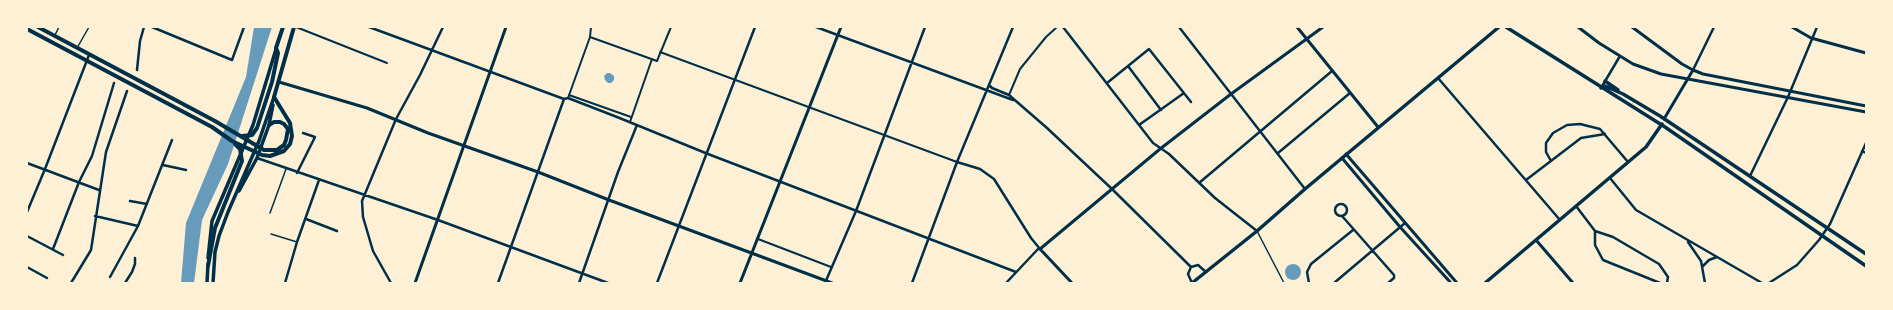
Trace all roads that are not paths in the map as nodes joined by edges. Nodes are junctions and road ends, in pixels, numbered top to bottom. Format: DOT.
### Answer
graph roads {
  1 [pos="38,27"];
  2 [pos="59,27"];
  3 [pos="89,27"];
  4 [pos="144,27"];
  5 [pos="152,27"];
  6 [pos="244,27"];
  7 [pos="283,27"];
  8 [pos="295,27"];
  9 [pos="370,27"];
  10 [pos="442,27"];
  11 [pos="506,27"];
  12 [pos="591,27"];
  13 [pos="671,27"];
  14 [pos="755,27"];
  15 [pos="816,27"];
  16 [pos="841,27"];
  17 [pos="925,27"];
  18 [pos="1013,27"];
  19 [pos="1057,27"];
  20 [pos="1063,27"];
  21 [pos="1179,27"];
  22 [pos="1297,27"];
  23 [pos="1323,27"];
  24 [pos="1499,27"];
  25 [pos="1506,27"];
  26 [pos="1578,27"];
  27 [pos="1632,27"];
  28 [pos="1714,27"];
  29 [pos="1792,27"];
  30 [pos="1817,27"];
  31 [pos="27,29"];
  32 [pos="837,35"];
  33 [pos="54,36"];
  34 [pos="590,37"];
  35 [pos="1812,38"];
  36 [pos="1306,39"];
  37 [pos="276,48"];
  38 [pos="77,49"];
  39 [pos="432,50"];
  40 [pos="660,52"];
  41 [pos="1866,53"];
  42 [pos="89,56"];
  43 [pos="1620,56"];
  44 [pos="652,59"];
  45 [pos="86,62"];
  46 [pos="387,63"];
  47 [pos="911,63"];
  48 [pos="1128,66"];
  49 [pos="136,70"];
  50 [pos="1693,70"];
  51 [pos="489,71"];
  52 [pos="1332,71"];
  53 [pos="1438,78"];
  54 [pos="1688,79"];
  55 [pos="735,80"];
  56 [pos="1605,81"];
  57 [pos="279,82"];
  58 [pos="114,83"];
  59 [pos="1107,83"];
  60 [pos="989,85"];
  61 [pos="1601,88"];
  62 [pos="127,91"];
  63 [pos="987,91"];
  64 [pos="1790,91"];
  65 [pos="1184,93"];
  66 [pos="1350,93"];
  67 [pos="1231,94"];
  68 [pos="1624,94"];
  69 [pos="569,95"];
  70 [pos="1009,95"];
  71 [pos="568,98"];
  72 [pos="1788,98"];
  73 [pos="273,99"];
  74 [pos="564,99"];
  75 [pos="1014,100"];
  76 [pos="1191,102"];
  77 [pos="1848,102"];
  78 [pos="1866,106"];
  79 [pos="809,108"];
  80 [pos="1846,109"];
  81 [pos="1161,110"];
  82 [pos="1866,112"];
  83 [pos="631,117"];
  84 [pos="396,119"];
  85 [pos="1664,119"];
  86 [pos="630,122"];
  87 [pos="253,125"];
  88 [pos="268,125"];
  89 [pos="637,125"];
  90 [pos="1139,125"];
  91 [pos="1661,125"];
  92 [pos="263,127"];
  93 [pos="1378,127"];
  94 [pos="1260,131"];
  95 [pos="304,133"];
  96 [pos="1606,134"];
  97 [pos="238,135"];
  98 [pos="884,135"];
  99 [pos="172,140"];
  100 [pos="232,141"];
  101 [pos="1866,143"];
  102 [pos="464,146"];
  103 [pos="1707,148"];
  104 [pos="1160,149"];
  105 [pos="1862,151"];
  106 [pos="1278,153"];
  107 [pos="1703,153"];
  108 [pos="1866,153"];
  109 [pos="707,154"];
  110 [pos="1346,154"];
  111 [pos="1717,154"];
  112 [pos="257,158"];
  113 [pos="1342,158"];
  114 [pos="1713,159"];
  115 [pos="1551,161"];
  116 [pos="957,162"];
  117 [pos="1628,162"];
  118 [pos="27,163"];
  119 [pos="163,165"];
  120 [pos="46,169"];
  121 [pos="286,169"];
  122 [pos="186,170"];
  123 [pos="538,172"];
  124 [pos="297,173"];
  125 [pos="1750,177"];
  126 [pos="1609,178"];
  127 [pos="319,180"];
  128 [pos="1526,180"];
  129 [pos="79,182"];
  130 [pos="780,182"];
  131 [pos="1199,183"];
  132 [pos="1112,189"];
  133 [pos="1305,189"];
  134 [pos="99,190"];
  135 [pos="363,196"];
  136 [pos="609,200"];
  137 [pos="130,201"];
  138 [pos="147,204"];
  139 [pos="230,206"];
  140 [pos="1576,206"];
  141 [pos="856,211"];
  142 [pos="27,212"];
  143 [pos="270,213"];
  144 [pos="95,216"];
  145 [pos="1342,216"];
  146 [pos="306,219"];
  147 [pos="438,220"];
  148 [pos="1560,220"];
  149 [pos="1405,223"];
  150 [pos="138,226"];
  151 [pos="678,226"];
  152 [pos="1400,227"];
  153 [pos="1827,228"];
  154 [pos="1352,230"];
  155 [pos="337,231"];
  156 [pos="1257,231"];
  157 [pos="1595,231"];
  158 [pos="271,234"];
  159 [pos="1822,235"];
  160 [pos="28,236"];
  161 [pos="758,239"];
  162 [pos="1684,239"];
  163 [pos="27,240"];
  164 [pos="929,240"];
  165 [pos="1536,240"];
  166 [pos="297,242"];
  167 [pos="511,247"];
  168 [pos="1041,248"];
  169 [pos="52,249"];
  170 [pos="1372,252"];
  171 [pos="752,253"];
  172 [pos="1866,254"];
  173 [pos="63,255"];
  174 [pos="1717,257"];
  175 [pos="135,258"];
  176 [pos="208,266"];
  177 [pos="831,266"];
  178 [pos="1703,266"];
  179 [pos="1866,266"];
  180 [pos="27,267"];
  181 [pos="1190,267"];
  182 [pos="1016,272"];
  183 [pos="1206,272"];
  184 [pos="583,273"];
  185 [pos="1448,273"];
  186 [pos="1444,276"];
  187 [pos="110,277"];
  188 [pos="47,278"];
  189 [pos="825,282"];
  190 [pos="71,283"];
  191 [pos="125,283"];
  192 [pos="207,283"];
  193 [pos="213,283"];
  194 [pos="285,283"];
  195 [pos="391,283"];
  196 [pos="415,283"];
  197 [pos="498,283"];
  198 [pos="579,283"];
  199 [pos="608,283"];
  200 [pos="657,283"];
  201 [pos="740,283"];
  202 [pos="832,283"];
  203 [pos="912,283"];
  204 [pos="1006,283"];
  205 [pos="1072,283"];
  206 [pos="1192,283"];
  207 [pos="1284,283"];
  208 [pos="1308,283"];
  209 [pos="1334,283"];
  210 [pos="1388,283"];
  211 [pos="1451,283"];
  212 [pos="1457,283"];
  213 [pos="1485,283"];
  214 [pos="1573,283"];
  215 [pos="1660,283"];
  216 [pos="1667,283"];
  217 [pos="1705,283"];
  218 [pos="1762,283"];
  219 [pos="1769,283"];
  1 -- 33 [label="main road"];
  2 -- 33 [label="lane"];
  3 -- 38 [label="lane"];
  4 -- 49 [label="street"];
  5 -- 6 [label="street"];
  7 -- 37 [label="main road"];
  8 -- 46 [label="street"];
  8 -- 57 [label="main road"];
  9 -- 39 [label="street"];
  10 -- 39 [label="street"];
  11 -- 51 [label="street"];
  12 -- 34 [label="street"];
  13 -- 40 [label="street"];
  14 -- 55 [label="street"];
  15 -- 32 [label="street"];
  16 -- 32 [label="street"];
  17 -- 47 [label="street"];
  18 -- 60 [label="street"];
  19 -- 70 [label="street"];
  20 -- 59 [label="street"];
  21 -- 67 [label="street"];
  22 -- 36 [label="street"];
  23 -- 36 [label="street"];
  24 -- 53 [label="main road"];
  25 -- 61 [label="main road"];
  26 -- 43 [label="street"];
  27 -- 50 [label="street"];
  28 -- 50 [label="street"];
  29 -- 35 [label="street"];
  30 -- 35 [label="street"];
  31 -- 45 [label="main road"];
  32 -- 47 [label="street"];
  32 -- 79 [label="street"];
  33 -- 38 [label="main road"];
  34 -- 44 [label="street"];
  34 -- 69 [label="street"];
  35 -- 41 [label="street"];
  35 -- 64 [label="street"];
  36 -- 52 [label="street"];
  36 -- 67 [label="street"];
  37 -- 87 [label="main road"];
  37 -- 97 [label="main road"];
  38 -- 42 [label="main road"];
  39 -- 51 [label="street"];
  39 -- 84 [label="street"];
  40 -- 44 [label="street"];
  40 -- 55 [label="street"];
  42 -- 45 [label="street"];
  42 -- 97 [label="main road"];
  43 -- 54 [label="street"];
  43 -- 56 [label="street"];
  44 -- 83 [label="street"];
  45 -- 100 [label="main road"];
  45 -- 120 [label="street"];
  47 -- 63 [label="street"];
  47 -- 98 [label="street"];
  48 -- 59 [label="street"];
  48 -- 65 [label="street"];
  48 -- 81 [label="street"];
  50 -- 54 [label="street"];
  50 -- 64 [label="street"];
  51 -- 74 [label="street"];
  51 -- 102 [label="street"];
  52 -- 66 [label="street"];
  52 -- 94 [label="street"];
  53 -- 93 [label="main road"];
  53 -- 128 [label="street"];
  54 -- 72 [label="street"];
  54 -- 85 [label="street"];
  55 -- 79 [label="street"];
  55 -- 109 [label="street"];
  56 -- 61 [label="street"];
  56 -- 68 [label="main road"];
  57 -- 73 [label="main road"];
  57 -- 84 [label="street"];
  58 -- 129 [label="street"];
  59 -- 90 [label="street"];
  60 -- 63 [label="street"];
  60 -- 70 [label="street"];
  61 -- 68 [label="main road"];
  61 -- 91 [label="main road"];
  62 -- 134 [label="street"];
  63 -- 75 [label="street"];
  63 -- 116 [label="street"];
  64 -- 72 [label="street"];
  64 -- 77 [label="street"];
  65 -- 76 [label="street"];
  65 -- 81 [label="street"];
  66 -- 93 [label="street"];
  66 -- 106 [label="street"];
  67 -- 94 [label="street"];
  67 -- 104 [label="street"];
  68 -- 85 [label="main road"];
  69 -- 71 [label="street"];
  69 -- 83 [label="street"];
  70 -- 75 [label="street"];
  71 -- 74 [label="street"];
  71 -- 86 [label="street"];
  72 -- 80 [label="street"];
  72 -- 125 [label="street"];
  73 -- 88 [label="main road"];
  73 -- 92 [label="main road"];
  73 -- 100 [label="main road"];
  74 -- 123 [label="street"];
  75 -- 132 [label="street"];
  77 -- 78 [label="street"];
  77 -- 80 [label="street"];
  79 -- 98 [label="street"];
  79 -- 130 [label="street"];
  80 -- 82 [label="street"];
  81 -- 90 [label="street"];
  83 -- 86 [label="street"];
  84 -- 102 [label="street"];
  84 -- 135 [label="street"];
  85 -- 91 [label="main road"];
  85 -- 103 [label="main road"];
  86 -- 89 [label="street"];
  87 -- 92 [label="main road"];
  87 -- 176 [label="main road"];
  88 -- 97 [label="main road"];
  88 -- 112 [label="main road"];
  89 -- 109 [label="street"];
  89 -- 136 [label="street"];
  90 -- 104 [label="street"];
  91 -- 107 [label="main road"];
  91 -- 117 [label="main road"];
  92 -- 139 [label="main road"];
  93 -- 110 [label="main road"];
  94 -- 106 [label="street"];
  94 -- 131 [label="street"];
  95 -- 124 [label="street"];
  96 -- 115 [label="street"];
  96 -- 115 [label="street"];
  96 -- 117 [label="street"];
  98 -- 116 [label="street"];
  98 -- 141 [label="street"];
  99 -- 119 [label="street"];
  100 -- 176 [label="main road"];
  101 -- 105 [label="street"];
  102 -- 123 [label="street"];
  102 -- 147 [label="street"];
  103 -- 107 [label="main road"];
  103 -- 111 [label="main road"];
  104 -- 131 [label="street"];
  104 -- 132 [label="street"];
  105 -- 108 [label="street"];
  105 -- 153 [label="street"];
  106 -- 133 [label="street"];
  107 -- 114 [label="main road"];
  109 -- 130 [label="street"];
  109 -- 151 [label="street"];
  110 -- 113 [label="main road"];
  110 -- 149 [label="street"];
  111 -- 114 [label="main road"];
  111 -- 125 [label="main road"];
  112 -- 121 [label="street"];
  112 -- 139 [label="main road"];
  113 -- 133 [label="main road"];
  113 -- 152 [label="street"];
  114 -- 159 [label="main road"];
  115 -- 128 [label="street"];
  116 -- 164 [label="street"];
  116 -- 168 [label="street"];
  117 -- 126 [label="main road"];
  118 -- 120 [label="street"];
  119 -- 122 [label="street"];
  119 -- 138 [label="street"];
  120 -- 129 [label="street"];
  120 -- 142 [label="street"];
  121 -- 124 [label="street"];
  121 -- 143 [label="lane"];
  123 -- 136 [label="street"];
  123 -- 167 [label="street"];
  124 -- 127 [label="street"];
  125 -- 153 [label="main road"];
  126 -- 140 [label="main road"];
  126 -- 162 [label="street"];
  127 -- 135 [label="street"];
  127 -- 146 [label="street"];
  128 -- 148 [label="street"];
  129 -- 134 [label="street"];
  129 -- 169 [label="street"];
  130 -- 141 [label="street"];
  130 -- 161 [label="street"];
  131 -- 156 [label="street"];
  132 -- 168 [label="street"];
  132 -- 181 [label="street"];
  133 -- 156 [label="main road"];
  134 -- 144 [label="street"];
  135 -- 147 [label="street"];
  135 -- 195 [label="street"];
  136 -- 151 [label="street"];
  136 -- 184 [label="street"];
  137 -- 138 [label="street"];
  138 -- 150 [label="street"];
  139 -- 193 [label="main road"];
  140 -- 148 [label="main road"];
  140 -- 157 [label="street"];
  141 -- 164 [label="street"];
  141 -- 177 [label="street"];
  144 -- 150 [label="street"];
  144 -- 190 [label="street"];
  145 -- 145 [label="street"];
  145 -- 154 [label="street"];
  146 -- 155 [label="street"];
  146 -- 166 [label="street"];
  147 -- 167 [label="street"];
  147 -- 196 [label="street"];
  148 -- 165 [label="main road"];
  149 -- 152 [label="street"];
  149 -- 185 [label="street"];
  150 -- 187 [label="street"];
  151 -- 171 [label="street"];
  151 -- 200 [label="street"];
  152 -- 170 [label="street"];
  152 -- 186 [label="street"];
  153 -- 159 [label="street"];
  153 -- 172 [label="main road"];
  154 -- 170 [label="street"];
  154 -- 208 [label="street"];
  156 -- 183 [label="main road"];
  156 -- 207 [label="lane"];
  157 -- 215 [label="street"];
  157 -- 216 [label="street"];
  158 -- 166 [label="lane"];
  159 -- 179 [label="main road"];
  159 -- 219 [label="street"];
  160 -- 163 [label="street"];
  160 -- 169 [label="street"];
  161 -- 171 [label="street"];
  161 -- 177 [label="street"];
  162 -- 174 [label="street"];
  162 -- 178 [label="street"];
  164 -- 182 [label="street"];
  164 -- 203 [label="street"];
  165 -- 213 [label="main road"];
  165 -- 214 [label="street"];
  166 -- 194 [label="street"];
  167 -- 184 [label="street"];
  167 -- 197 [label="street"];
  168 -- 182 [label="street"];
  168 -- 205 [label="street"];
  169 -- 173 [label="street"];
  170 -- 209 [label="street"];
  170 -- 210 [label="street"];
  171 -- 189 [label="street"];
  171 -- 201 [label="street"];
  174 -- 178 [label="street"];
  174 -- 218 [label="street"];
  175 -- 191 [label="street"];
  176 -- 192 [label="main road"];
  177 -- 189 [label="street"];
  178 -- 217 [label="street"];
  180 -- 188 [label="street"];
  181 -- 183 [label="street"];
  181 -- 206 [label="street"];
  182 -- 204 [label="street"];
  183 -- 206 [label="main road"];
  184 -- 198 [label="street"];
  184 -- 199 [label="street"];
  185 -- 186 [label="street"];
  185 -- 212 [label="street"];
  186 -- 211 [label="street"];
  189 -- 202 [label="street"];
}
